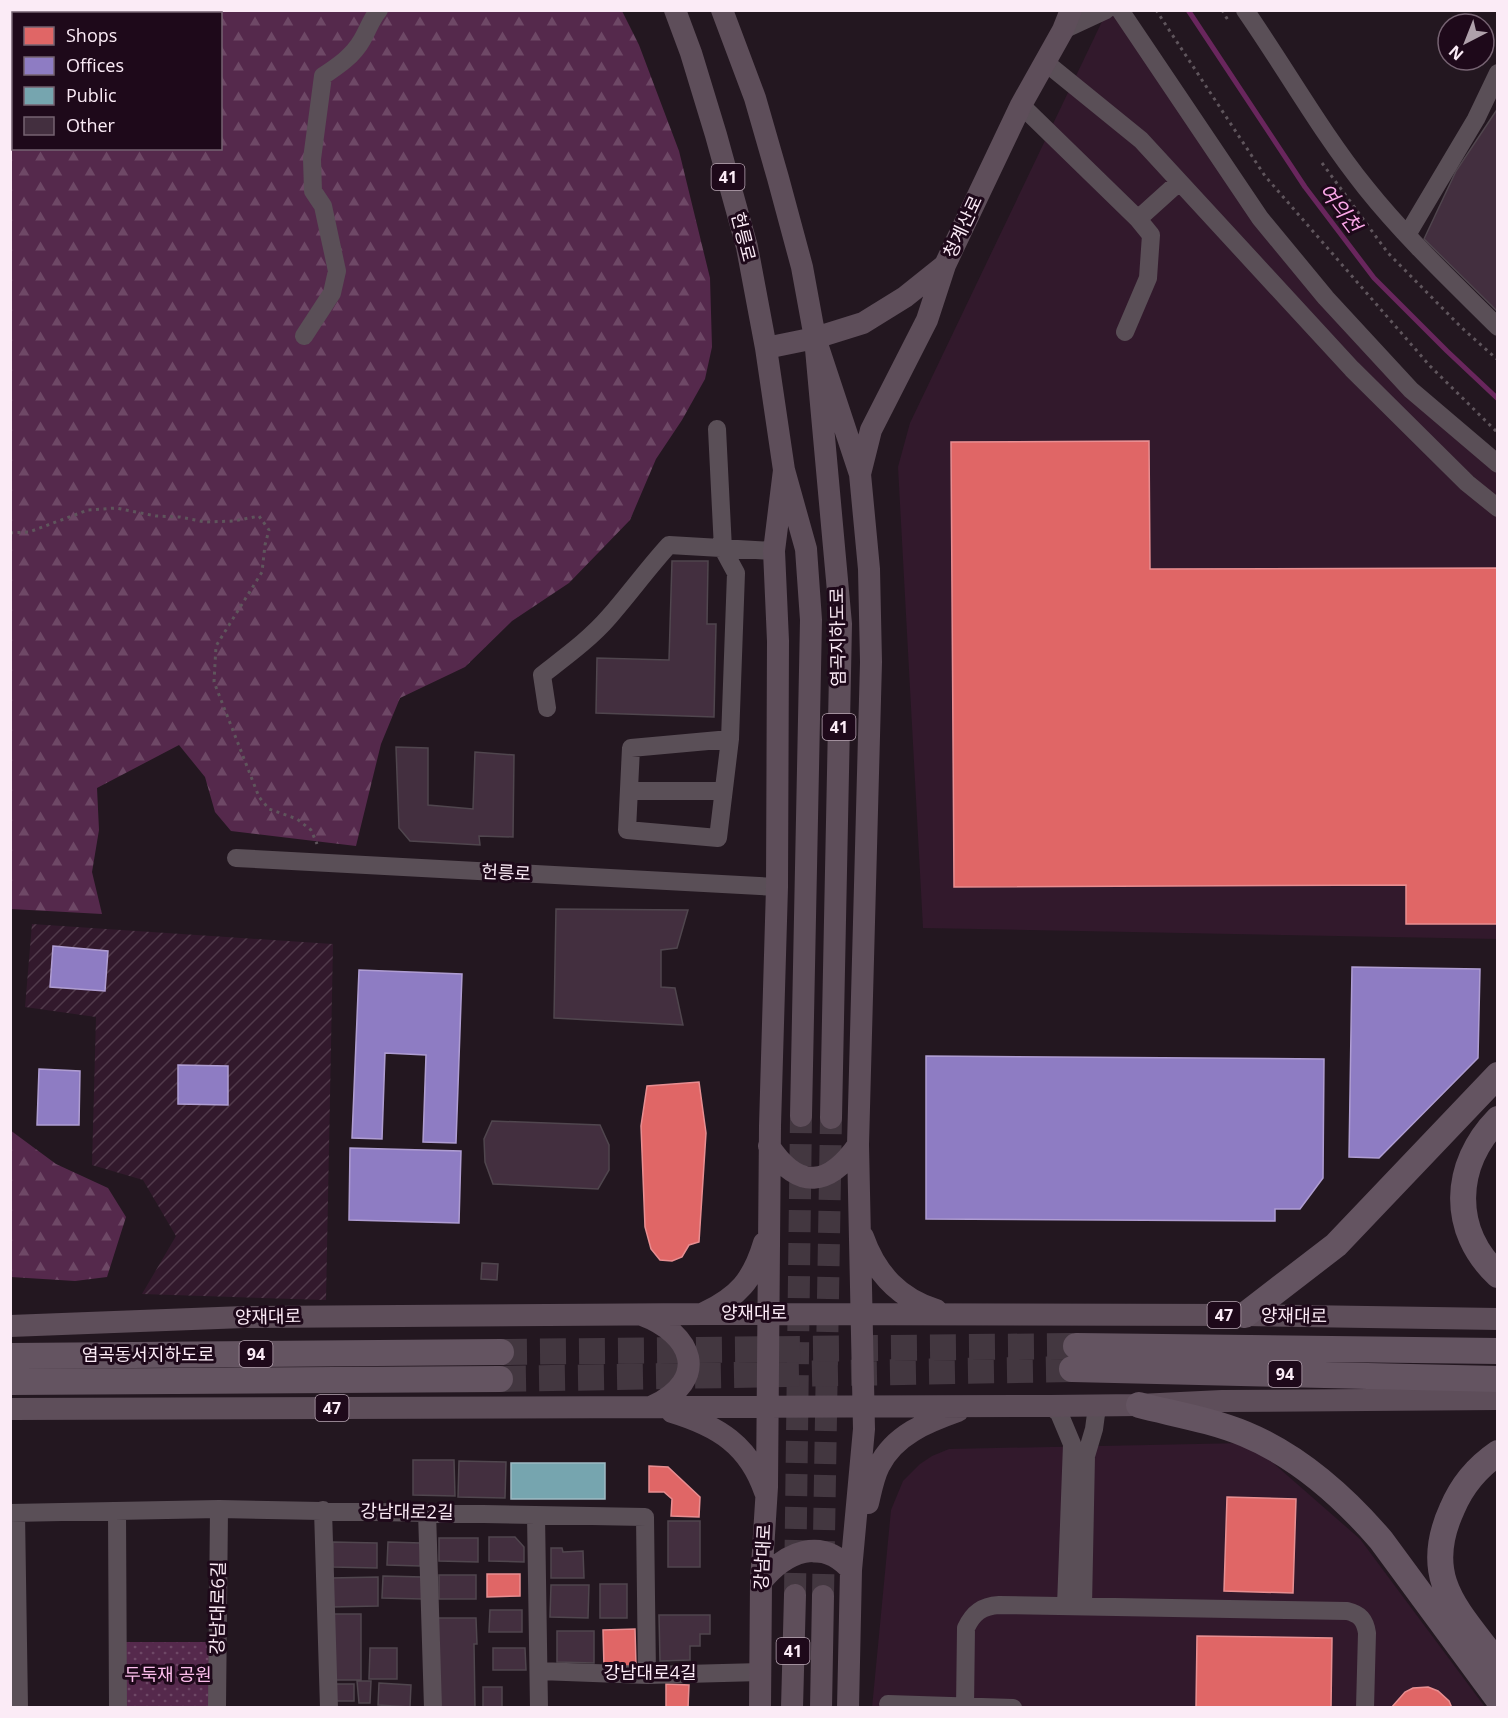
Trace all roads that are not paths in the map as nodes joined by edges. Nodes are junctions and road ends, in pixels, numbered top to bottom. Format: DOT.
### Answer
graph roads {
  1 [pos="379,10"];
  2 [pos="675,10"];
  3 [pos="723,10"];
  4 [pos="1106,10"];
  5 [pos="1120,10"];
  6 [pos="1245,10"];
  7 [pos="1067,20"];
  8 [pos="1045,62"];
  9 [pos="1497,73"];
  10 [pos="1021,105"];
  11 [pos="1179,182"];
  12 [pos="1138,219"];
  13 [pos="1407,235"];
  14 [pos="945,265"];
  15 [pos="1497,327"];
  16 [pos="1125,332"];
  17 [pos="304,336"];
  18 [pos="815,338"];
  19 [pos="766,348"];
  20 [pos="717,429"];
  21 [pos="1497,464"];
  22 [pos="784,470"];
  23 [pos="860,474"];
  24 [pos="1497,508"];
  25 [pos="723,549"];
  26 [pos="774,551"];
  27 [pos="547,708"];
  28 [pos="730,740"];
  29 [pos="629,791"];
  30 [pos="723,791"];
  31 [pos="236,858"];
  32 [pos="777,887"];
  33 [pos="1497,1075"];
  34 [pos="801,1116"];
  35 [pos="831,1118"];
  36 [pos="1497,1119"];
  37 [pos="858,1145"];
  38 [pos="769,1146"];
  39 [pos="769,1219"];
  40 [pos="858,1222"];
  41 [pos="1497,1275"];
  42 [pos="769,1313"];
  43 [pos="860,1313"];
  44 [pos="640,1314"];
  45 [pos="704,1314"];
  46 [pos="950,1315"];
  47 [pos="1245,1315"];
  48 [pos="1497,1318"];
  49 [pos="10,1326"];
  50 [pos="1497,1351"];
  51 [pos="501,1352"];
  52 [pos="10,1356"];
  53 [pos="500,1379"];
  54 [pos="1497,1379"];
  55 [pos="10,1382"];
  56 [pos="1497,1399"];
  57 [pos="1101,1404"];
  58 [pos="1139,1405"];
  59 [pos="653,1406"];
  60 [pos="769,1406"];
  61 [pos="863,1406"];
  62 [pos="1010,1406"];
  63 [pos="1050,1406"];
  64 [pos="10,1410"];
  65 [pos="1497,1453"];
  66 [pos="766,1498"];
  67 [pos="219,1509"];
  68 [pos="323,1510"];
  69 [pos="117,1511"];
  70 [pos="427,1512"];
  71 [pos="13,1513"];
  72 [pos="536,1515"];
  73 [pos="851,1570"];
  74 [pos="761,1582"];
  75 [pos="795,1595"];
  76 [pos="823,1596"];
  77 [pos="1075,1606"];
  78 [pos="1497,1664"];
  79 [pos="539,1671"];
  80 [pos="761,1672"];
  81 [pos="647,1675"];
  82 [pos="1497,1699"];
  83 [pos="888,1704"];
  84 [pos="19,1707"];
  85 [pos="118,1707"];
  86 [pos="217,1707"];
  87 [pos="329,1707"];
  88 [pos="433,1707"];
  89 [pos="539,1707"];
  90 [pos="760,1707"];
  91 [pos="792,1707"];
  92 [pos="821,1707"];
  93 [pos="849,1707"];
  94 [pos="965,1707"];
  95 [pos="1013,1707"];
  96 [pos="1365,1707"];
  1 -- 17 [label="street"];
  2 -- 19 [label="main road, 헌릉로 / 41"];
  3 -- 18 [label="main road, 41"];
  4 -- 7 [label="street"];
  5 -- 21 [label="street"];
  6 -- 13 [label="street"];
  7 -- 8 [label="main road, 청계산로"];
  8 -- 10 [label="main road, 청계산로"];
  8 -- 11 [label="street"];
  9 -- 13 [label="street"];
  10 -- 12 [label="street"];
  10 -- 14 [label="main road, 청계산로"];
  11 -- 12 [label="street"];
  11 -- 24 [label="street"];
  12 -- 16 [label="street"];
  13 -- 15 [label="street"];
  14 -- 18 [label="main road, 청계산로"];
  14 -- 23 [label="main road"];
  18 -- 19 [label="main road, 청계산로"];
  18 -- 23 [label="main road"];
  18 -- 35 [label="main road, 염곡지하도로 / 41"];
  19 -- 22 [label="main road, 헌릉로 / 41"];
  20 -- 25 [label="street"];
  22 -- 26 [label="main road"];
  22 -- 34 [label="main road, 염곡지하도로 / 41"];
  23 -- 37 [label="main road"];
  25 -- 26 [label="street"];
  25 -- 27 [label="street"];
  25 -- 28 [label="street"];
  26 -- 32 [label="main road"];
  28 -- 29 [label="street"];
  28 -- 30 [label="street"];
  29 -- 30 [label="street"];
  29 -- 30 [label="street"];
  31 -- 32 [label="street, 헌릉로"];
  32 -- 38 [label="main road"];
  33 -- 47 [label="highway"];
  36 -- 41 [label="highway"];
  37 -- 38 [label="main road"];
  37 -- 40 [label="main road"];
  38 -- 39 [label="main road"];
  39 -- 42 [label="main road, 강남대로"];
  39 -- 45 [label="main road"];
  40 -- 43 [label="main road"];
  40 -- 46 [label="main road"];
  42 -- 43 [label="main road, 양재대로 / 47"];
  42 -- 45 [label="main road, 양재대로 / 47"];
  42 -- 60 [label="main road, 강남대로"];
  43 -- 46 [label="main road, 양재대로 / 47"];
  43 -- 61 [label="main road"];
  44 -- 45 [label="main road, 양재대로 / 47"];
  44 -- 49 [label="main road, 양재대로 / 47"];
  44 -- 59 [label="main road"];
  46 -- 47 [label="main road, 양재대로 / 47"];
  47 -- 48 [label="main road, 양재대로 / 47"];
  50 -- 54 [label="highway, 양재대로 / 94"];
  51 -- 52 [label="highway, 염곡동서지하도로 / 94"];
  53 -- 55 [label="highway, 염곡동서지하도로 / 94"];
  56 -- 58 [label="main road, 47"];
  57 -- 58 [label="main road, 47"];
  57 -- 63 [label="main road, 47"];
  57 -- 77 [label="street"];
  58 -- 82 [label="highway"];
  59 -- 60 [label="main road, 47"];
  59 -- 64 [label="main road, 47"];
  59 -- 66 [label="main road"];
  60 -- 61 [label="main road, 47"];
  60 -- 66 [label="main road, 강남대로"];
  61 -- 62 [label="main road, 47"];
  61 -- 73 [label="main road"];
  62 -- 63 [label="main road, 47"];
  62 -- 73 [label="main road"];
  63 -- 77 [label="street"];
  65 -- 78 [label="highway"];
  66 -- 74 [label="main road, 강남대로"];
  67 -- 68 [label="street, 강남대로2길"];
  67 -- 69 [label="street, 강남대로2길"];
  67 -- 86 [label="street, 강남대로6길"];
  68 -- 70 [label="street, 강남대로2길"];
  68 -- 87 [label="street"];
  69 -- 71 [label="street, 강남대로2길"];
  69 -- 85 [label="street"];
  70 -- 72 [label="street, 강남대로2길"];
  70 -- 88 [label="street"];
  71 -- 84 [label="street"];
  72 -- 79 [label="street"];
  72 -- 81 [label="street, 강남대로2길"];
  73 -- 74 [label="main road"];
  73 -- 93 [label="main road"];
  74 -- 80 [label="main road, 강남대로"];
  75 -- 91 [label="main road, 41"];
  76 -- 92 [label="main road, 41"];
  77 -- 94 [label="street"];
  77 -- 96 [label="street"];
  79 -- 81 [label="street, 강남대로4길"];
  79 -- 89 [label="street"];
  80 -- 81 [label="street, 강남대로4길"];
  80 -- 90 [label="main road, 강남대로"];
  83 -- 94 [label="street"];
  94 -- 95 [label="street"];
}
